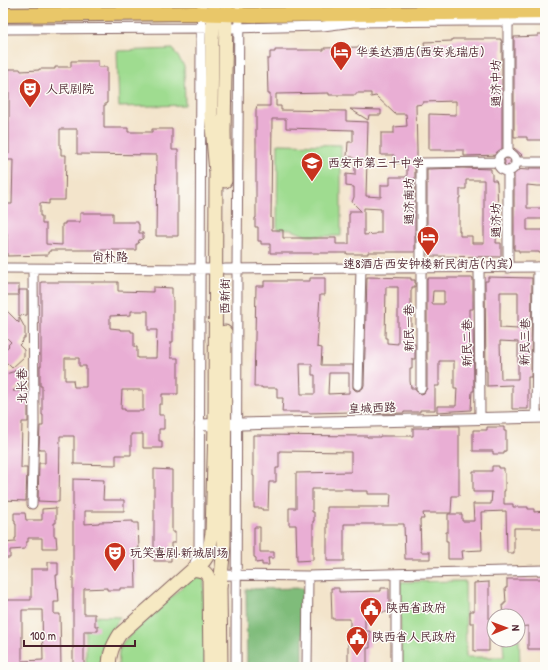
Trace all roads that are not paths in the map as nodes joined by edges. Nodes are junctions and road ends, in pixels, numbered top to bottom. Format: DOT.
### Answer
graph roads {
  1 [pos="545,12"];
  2 [pos="3,15"];
  3 [pos="220,15"];
  4 [pos="508,17"];
  5 [pos="545,22"];
  6 [pos="3,29"];
  7 [pos="508,153"];
  8 [pos="499,162"];
  9 [pos="516,162"];
  10 [pos="545,162"];
  11 [pos="508,171"];
  12 [pos="541,267"];
  13 [pos="3,268"];
  14 [pos="33,268"];
  15 [pos="361,268"];
  16 [pos="421,268"];
  17 [pos="479,268"];
  18 [pos="508,268"];
  19 [pos="200,269"];
  20 [pos="226,269"];
  21 [pos="358,385"];
  22 [pos="421,388"];
  23 [pos="540,417"];
  24 [pos="480,418"];
  25 [pos="200,425"];
  26 [pos="226,425"];
  27 [pos="32,504"];
  28 [pos="193,569"];
  29 [pos="545,570"];
  30 [pos="396,574"];
  31 [pos="236,575"];
  32 [pos="308,576"];
  33 [pos="217,583"];
  34 [pos="109,667"];
  35 [pos="210,667"];
  36 [pos="220,667"];
  37 [pos="236,667"];
  38 [pos="307,667"];
  39 [pos="396,667"];
  1 -- 4 [label="main road"];
  2 -- 3 [label="main road"];
  3 -- 4 [label="main road"];
  3 -- 6 [label="street"];
  3 -- 19 [label="street"];
  3 -- 20 [label="main road, 西新街"];
  4 -- 5 [label="street"];
  4 -- 7 [label="street, 通济中坊"];
  7 -- 8 [label="street"];
  7 -- 9 [label="street"];
  8 -- 11 [label="street"];
  8 -- 16 [label="street, 通济南坊"];
  9 -- 10 [label="street"];
  9 -- 11 [label="street"];
  11 -- 18 [label="street, 通济坊"];
  12 -- 18 [label="street, 尚朴路"];
  12 -- 23 [label="street, 新民三巷"];
  13 -- 14 [label="street, 尚朴路"];
  14 -- 19 [label="street, 尚朴路"];
  14 -- 27 [label="street, 北长巷"];
  15 -- 16 [label="street, 尚朴路"];
  15 -- 20 [label="street, 尚朴路"];
  15 -- 21 [label="street"];
  16 -- 17 [label="street, 尚朴路"];
  16 -- 22 [label="street, 新民一巷"];
  17 -- 18 [label="street, 尚朴路"];
  17 -- 24 [label="street, 新民二巷"];
  19 -- 20 [label="street, 尚朴路"];
  19 -- 25 [label="street"];
  20 -- 26 [label="main road, 西新街"];
  23 -- 24 [label="street, 皇城西路"];
  24 -- 26 [label="street, 皇城西路"];
  25 -- 26 [label="street, 皇城西路"];
  25 -- 28 [label="street"];
  26 -- 28 [label="main road, 西新街"];
  26 -- 31 [label="street"];
  26 -- 33 [label="main road, 西新街"];
  28 -- 33 [label="main road"];
  28 -- 34 [label="main road, 西新街"];
  29 -- 30 [label="street"];
  30 -- 32 [label="street"];
  30 -- 39 [label="street"];
  31 -- 32 [label="street"];
  31 -- 33 [label="street"];
  31 -- 37 [label="street"];
  32 -- 38 [label="street"];
  33 -- 35 [label="main road"];
  33 -- 36 [label="main road"];
}
